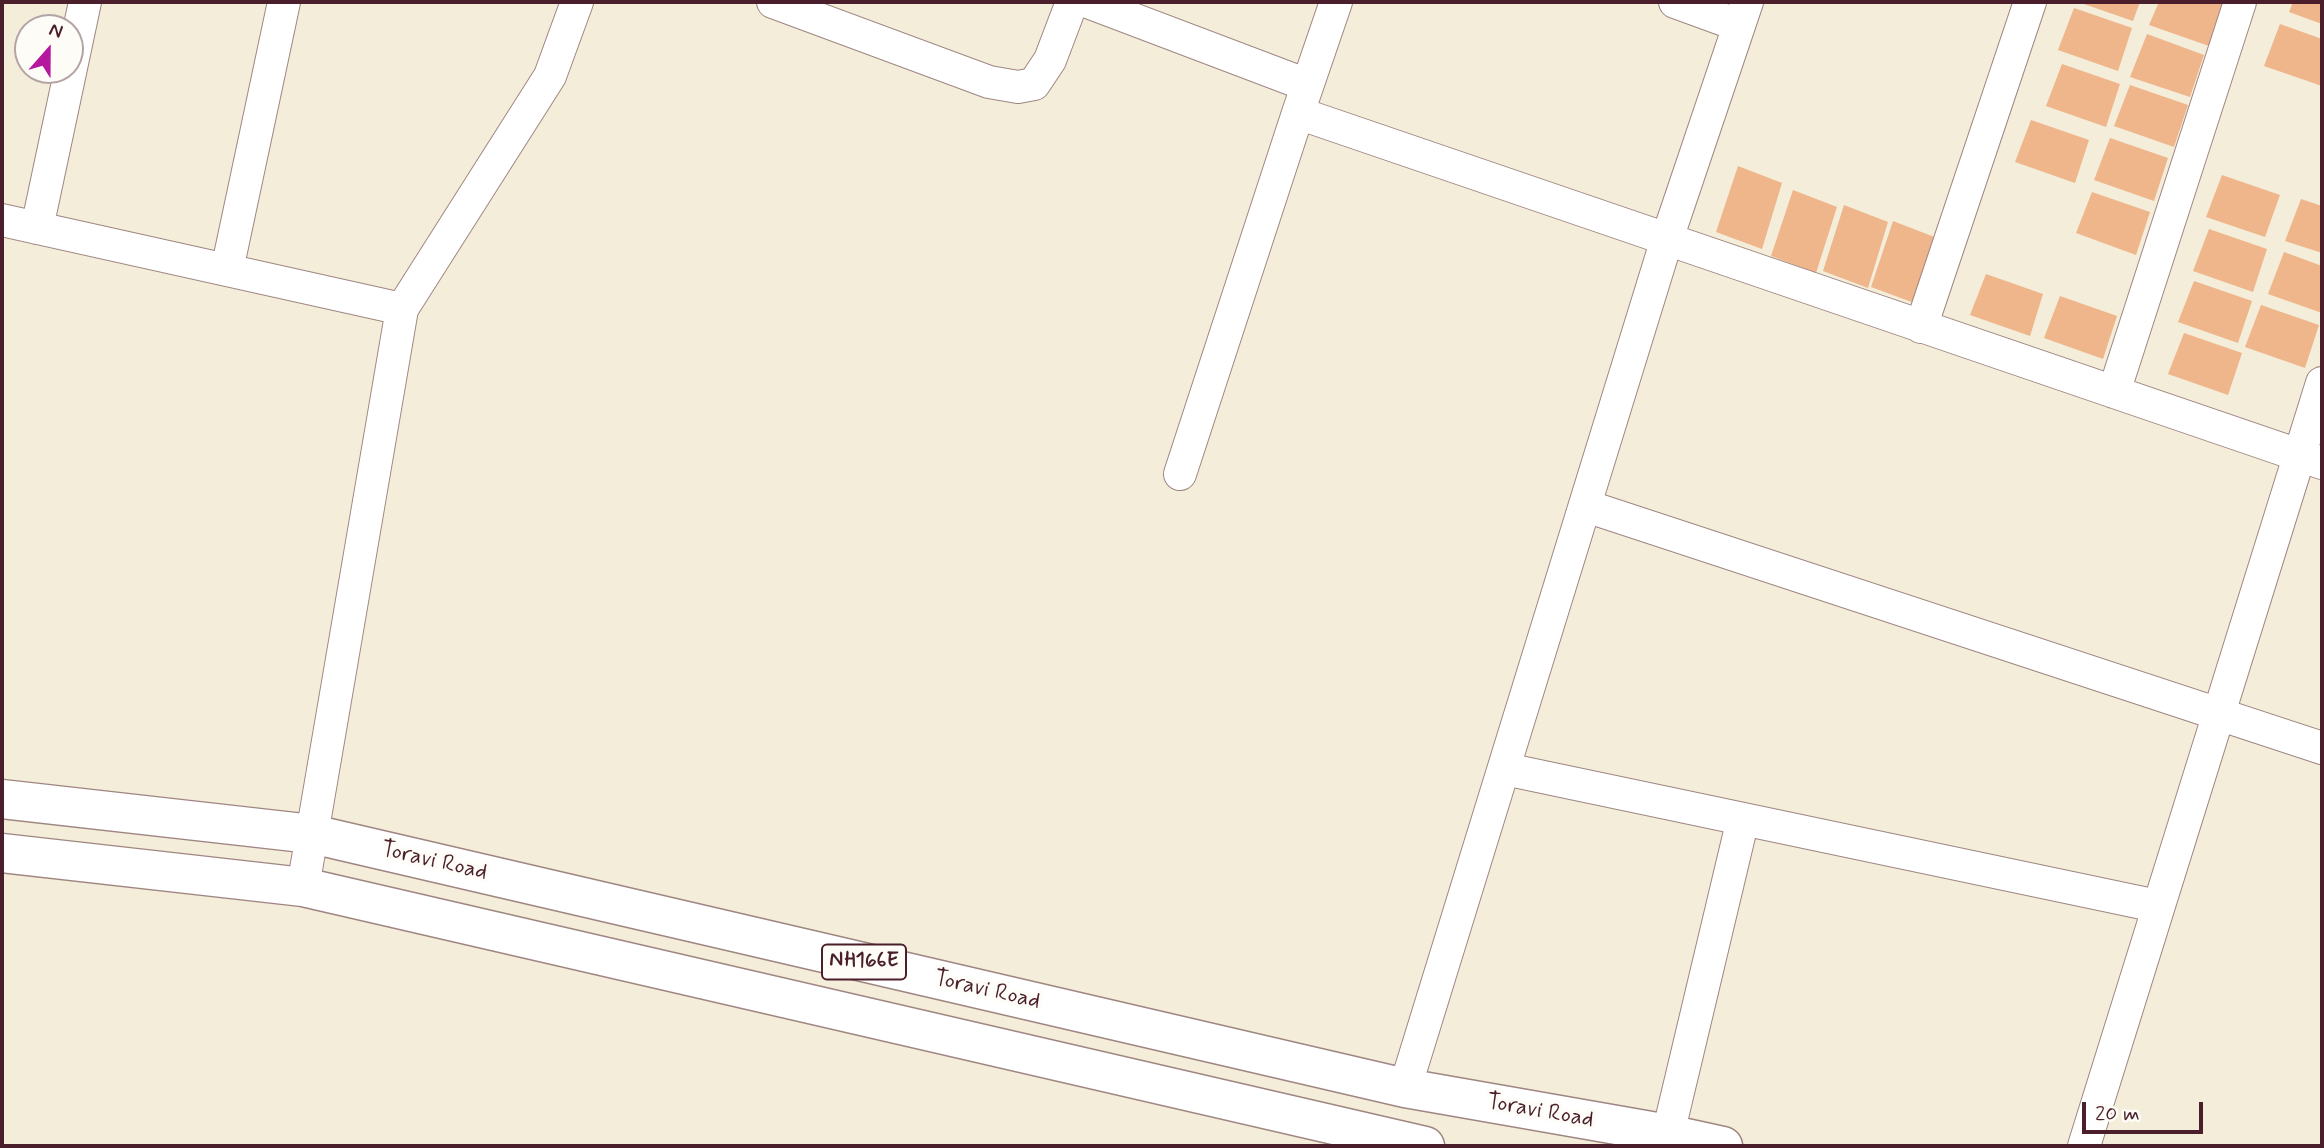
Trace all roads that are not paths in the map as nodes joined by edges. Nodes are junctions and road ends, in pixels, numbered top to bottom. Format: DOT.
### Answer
graph roads {
  1 [pos="85,2"];
  2 [pos="284,2"];
  3 [pos="577,2"];
  4 [pos="773,2"];
  5 [pos="1072,2"];
  6 [pos="1088,2"];
  7 [pos="1336,2"];
  8 [pos="1675,2"];
  9 [pos="2030,2"];
  10 [pos="2241,2"];
  11 [pos="1742,13"];
  12 [pos="1303,99"];
  13 [pos="2,220"];
  14 [pos="37,228"];
  15 [pos="1667,239"];
  16 [pos="227,270"];
  17 [pos="402,309"];
  18 [pos="1921,327"];
  19 [pos="2322,383"];
  20 [pos="2114,392"];
  21 [pos="2311,459"];
  22 [pos="1180,474"];
  23 [pos="1586,506"];
  24 [pos="2218,714"];
  25 [pos="2322,748"];
  26 [pos="1505,769"];
  27 [pos="2,799"];
  28 [pos="1742,819"];
  29 [pos="312,834"];
  30 [pos="2,853"];
  31 [pos="303,887"];
  32 [pos="2157,906"];
  33 [pos="1405,1088"];
  34 [pos="1668,1134"];
  35 [pos="1425,1146"];
  36 [pos="1723,1146"];
  37 [pos="2084,1146"];
  1 -- 14 [label="street"];
  2 -- 16 [label="street"];
  3 -- 17 [label="street"];
  4 -- 5 [label="street"];
  6 -- 12 [label="street"];
  7 -- 12 [label="street"];
  8 -- 11 [label="street"];
  9 -- 18 [label="street"];
  10 -- 20 [label="street"];
  11 -- 15 [label="street"];
  12 -- 15 [label="street"];
  12 -- 22 [label="street"];
  13 -- 14 [label="street"];
  14 -- 16 [label="street"];
  15 -- 18 [label="street"];
  15 -- 23 [label="street"];
  16 -- 17 [label="street"];
  17 -- 29 [label="street"];
  18 -- 20 [label="street"];
  19 -- 21 [label="street"];
  20 -- 21 [label="street"];
  21 -- 24 [label="street"];
  23 -- 24 [label="street"];
  23 -- 26 [label="street"];
  24 -- 25 [label="street"];
  24 -- 32 [label="street"];
  26 -- 28 [label="street"];
  26 -- 33 [label="street"];
  27 -- 29 [label="highway, Toravi Road / NH166E"];
  28 -- 32 [label="street"];
  28 -- 34 [label="street"];
  29 -- 31 [label="street"];
  29 -- 33 [label="highway, Toravi Road / NH166E"];
  30 -- 31 [label="highway, NH166E"];
  31 -- 35 [label="highway, NH166E"];
  32 -- 37 [label="street"];
  33 -- 34 [label="highway, Toravi Road / NH166E"];
  34 -- 36 [label="highway, Toravi Road / NH166E"];
}
